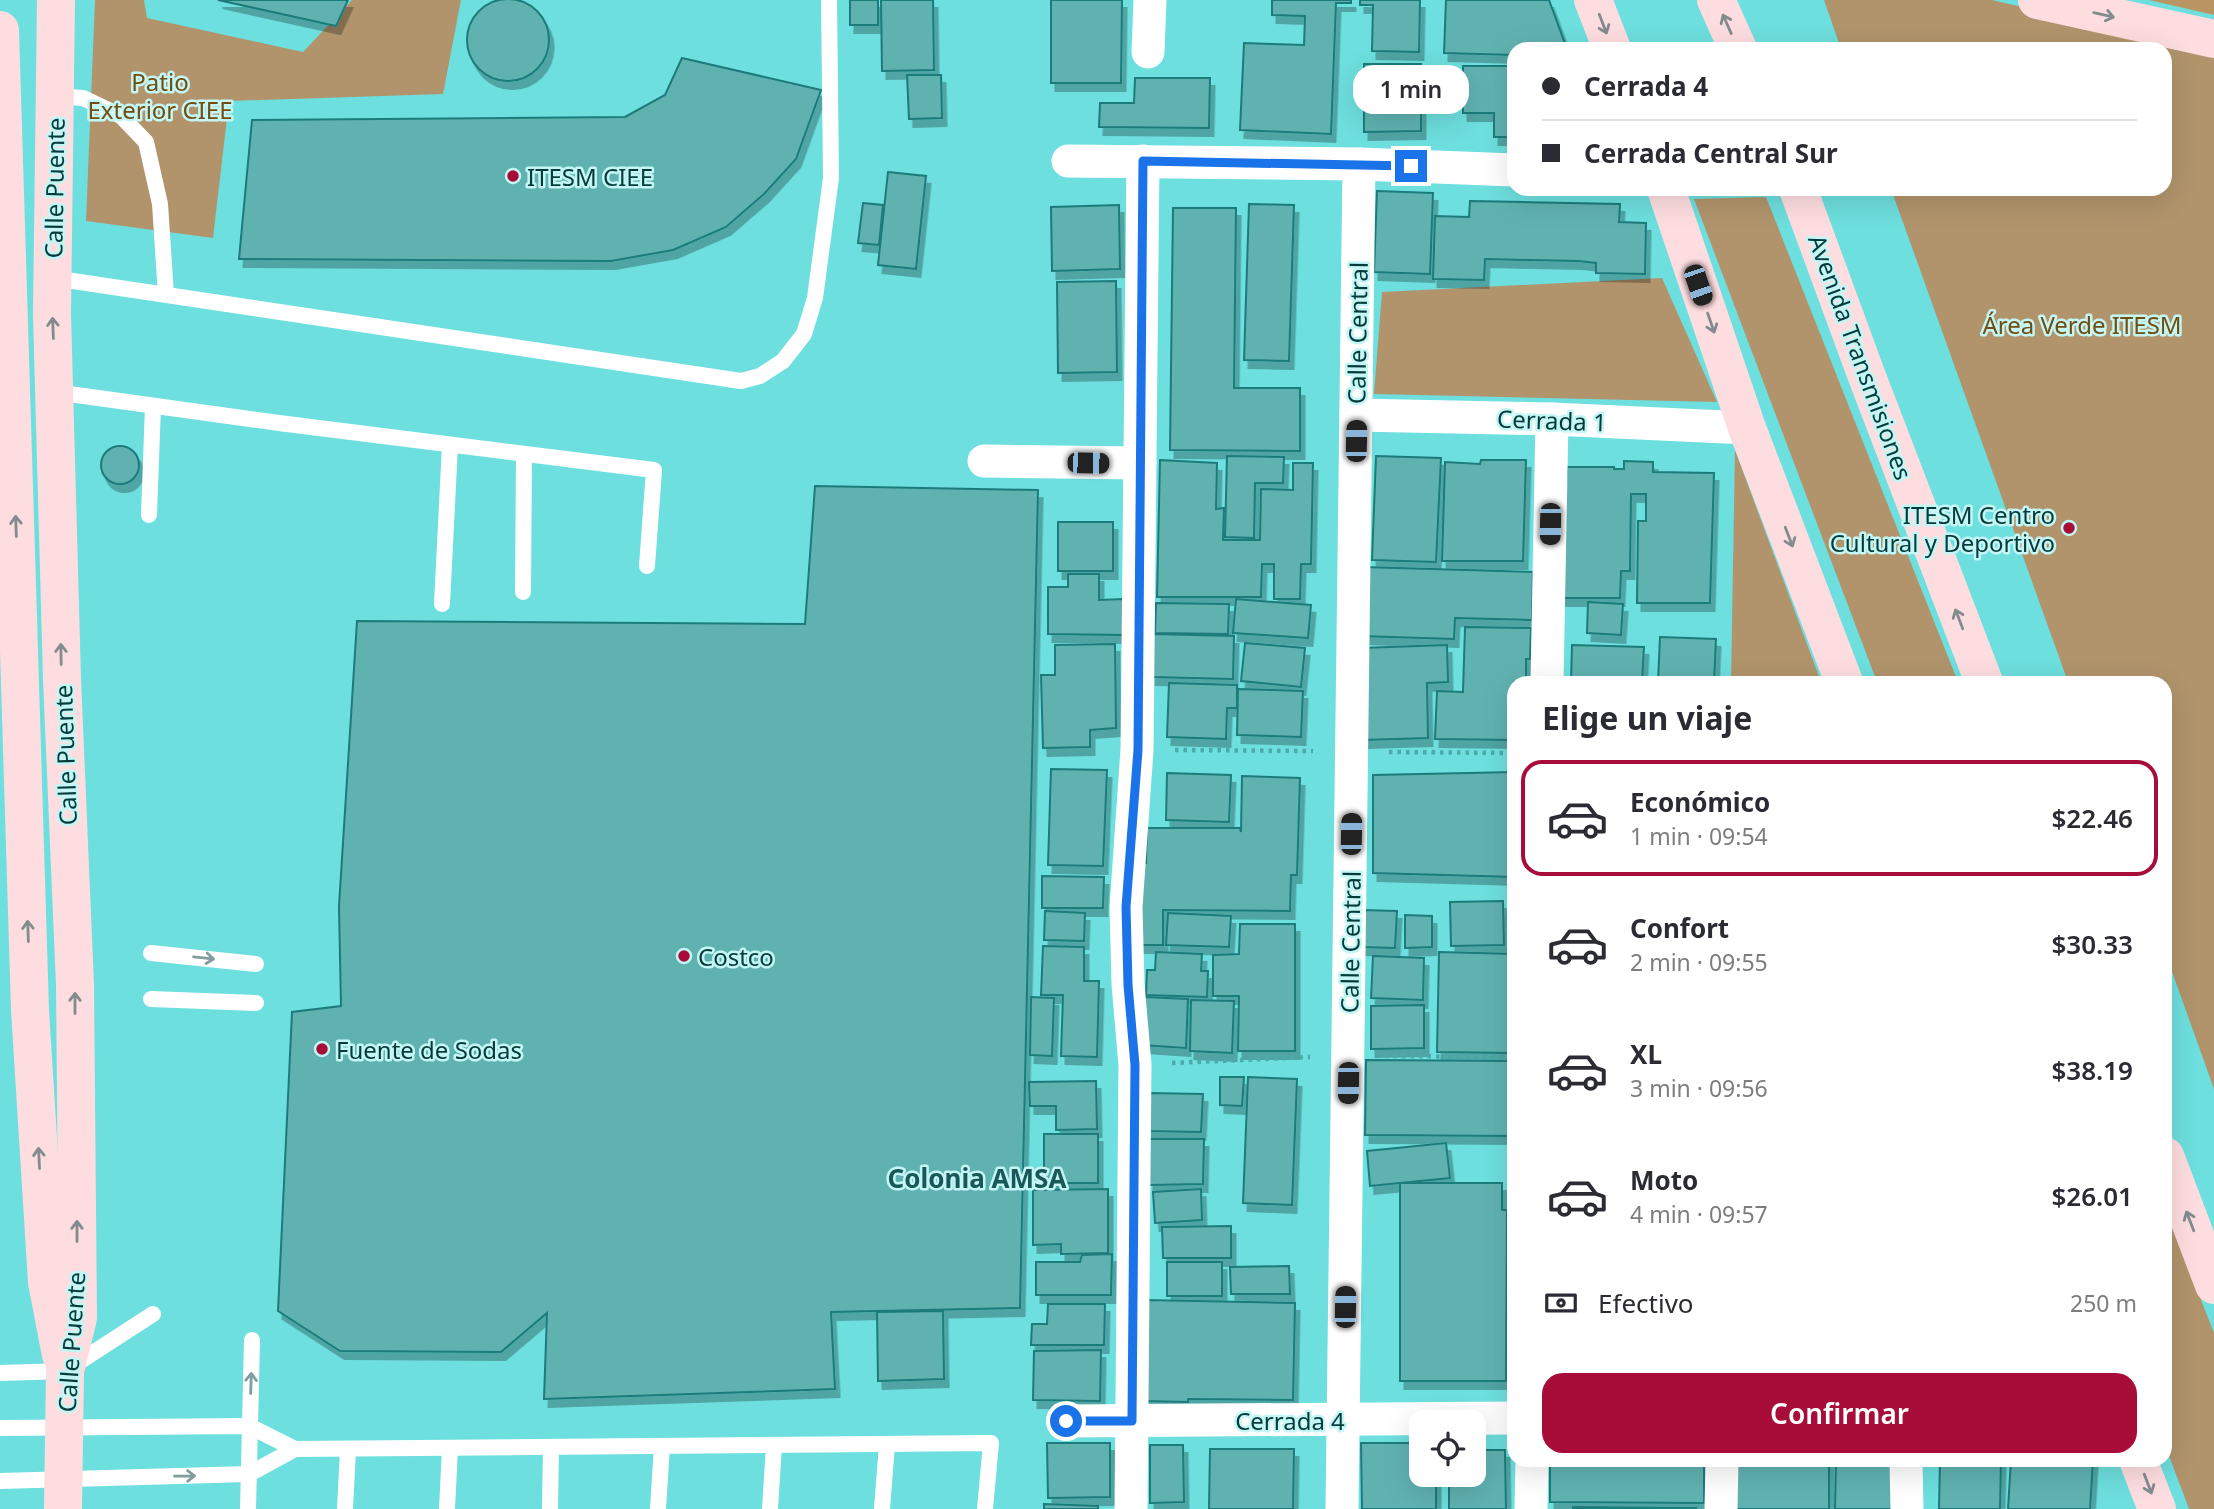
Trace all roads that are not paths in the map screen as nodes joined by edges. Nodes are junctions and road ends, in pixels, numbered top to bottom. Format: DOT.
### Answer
graph roads {
  1 [pos="56,0"];
  2 [pos="829,0"];
  3 [pos="1150,0"];
  4 [pos="1594,0"];
  5 [pos="1716,0"];
  6 [pos="2037,0"];
  7 [pos="0,30"];
  8 [pos="2214,40"];
  9 [pos="1609,42"];
  10 [pos="1735,42"];
  11 [pos="1149,52"];
  12 [pos="55,95"];
  13 [pos="1068,161"];
  14 [pos="1143,161"];
  15 [pos="1359,164"];
  16 [pos="1507,170"];
  17 [pos="1668,196"];
  18 [pos="1801,196"];
  19 [pos="53,278"];
  20 [pos="166,295"];
  21 [pos="0,351"];
  22 [pos="55,392"];
  23 [pos="153,406"];
  24 [pos="1356,415"];
  25 [pos="1552,419"];
  26 [pos="1747,428"];
  27 [pos="450,445"];
  28 [pos="524,454"];
  29 [pos="984,461"];
  30 [pos="1140,463"];
  31 [pos="149,515"];
  32 [pos="647,566"];
  33 [pos="523,592"];
  34 [pos="442,604"];
  35 [pos="1547,676"];
  36 [pos="1842,676"];
  37 [pos="1982,676"];
  38 [pos="151,953"];
  39 [pos="256,964"];
  40 [pos="151,999"];
  41 [pos="256,1003"];
  42 [pos="2172,1174"];
  43 [pos="2214,1285"];
  44 [pos="153,1314"];
  45 [pos="252,1340"];
  46 [pos="65,1371"];
  47 [pos="0,1373"];
  48 [pos="1507,1418"];
  49 [pos="1343,1419"];
  50 [pos="1066,1421"];
  51 [pos="1132,1421"];
  52 [pos="249,1426"];
  53 [pos="65,1427"];
  54 [pos="0,1428"];
  55 [pos="887,1444"];
  56 [pos="774,1445"];
  57 [pos="662,1446"];
  58 [pos="551,1447"];
  59 [pos="450,1448"];
  60 [pos="295,1449"];
  61 [pos="348,1449"];
  62 [pos="1532,1467"];
  63 [pos="1722,1467"];
  64 [pos="1906,1467"];
  65 [pos="2141,1467"];
  66 [pos="248,1474"];
  67 [pos="0,1481"];
  68 [pos="64,1494"];
  69 [pos="248,1509"];
  70 [pos="345,1509"];
  71 [pos="447,1509"];
  72 [pos="550,1509"];
  73 [pos="659,1509"];
  74 [pos="770,1509"];
  75 [pos="882,1509"];
  76 [pos="985,1509"];
  77 [pos="1131,1509"];
  78 [pos="1342,1509"];
  79 [pos="1531,1509"];
  80 [pos="1721,1509"];
  81 [pos="1907,1509"];
  82 [pos="2157,1509"];
  1 -- 12 [label="street, Calle Puente"];
  2 -- 20 [label="lane"];
  3 -- 11 [label="street"];
  4 -- 9 [label="street, one-way"];
  10 -- 5 [label="street, one-way"];
  6 -- 8 [label="street, one-way"];
  46 -- 7 [label="street, one-way"];
  12 -- 19 [label="street, Calle Puente"];
  12 -- 20 [label="lane"];
  13 -- 14 [label="street"];
  14 -- 15 [label="street"];
  14 -- 30 [label="street"];
  15 -- 16 [label="street"];
  15 -- 24 [label="street, Calle Central"];
  17 -- 26 [label="street, one-way"];
  37 -- 18 [label="street, Avenida Transmisiones, one-way"];
  19 -- 20 [label="lane"];
  22 -- 19 [label="street, Calle Puente, one-way"];
  21 -- 22 [label="street"];
  22 -- 23 [label="lane"];
  46 -- 22 [label="street, Calle Puente, one-way"];
  23 -- 27 [label="lane"];
  23 -- 31 [label="lane"];
  24 -- 25 [label="street, Cerrada 1"];
  24 -- 49 [label="street, Calle Central"];
  25 -- 26 [label="street, Cerrada 1"];
  25 -- 35 [label="street"];
  26 -- 36 [label="street, one-way"];
  27 -- 28 [label="lane"];
  27 -- 34 [label="lane"];
  28 -- 32 [label="lane"];
  28 -- 33 [label="lane"];
  29 -- 30 [label="street"];
  30 -- 51 [label="street"];
  38 -- 39 [label="lane, one-way"];
  40 -- 41 [label="lane"];
  43 -- 42 [label="street, one-way"];
  44 -- 46 [label="lane"];
  52 -- 45 [label="lane, one-way"];
  46 -- 47 [label="lane"];
  46 -- 53 [label="street, Calle Puente"];
  48 -- 49 [label="street, Cerrada 4"];
  49 -- 51 [label="street, Cerrada 4"];
  49 -- 78 [label="street, Calle Central"];
  50 -- 51 [label="street, Cerrada 4"];
  51 -- 77 [label="street"];
  52 -- 53 [label="lane"];
  52 -- 60 [label="lane"];
  52 -- 66 [label="lane"];
  53 -- 54 [label="lane"];
  53 -- 68 [label="street, Calle Puente"];
  55 -- 56 [label="lane"];
  55 -- 75 [label="lane"];
  55 -- 76 [label="lane"];
  56 -- 57 [label="lane"];
  56 -- 74 [label="lane"];
  57 -- 58 [label="lane"];
  57 -- 73 [label="lane"];
  58 -- 59 [label="lane"];
  58 -- 72 [label="lane"];
  59 -- 61 [label="lane"];
  59 -- 71 [label="lane"];
  60 -- 61 [label="lane"];
  60 -- 66 [label="lane"];
  61 -- 70 [label="lane"];
  62 -- 79 [label="street"];
  63 -- 80 [label="street"];
  64 -- 81 [label="street"];
  65 -- 82 [label="street, one-way"];
  68 -- 66 [label="lane, one-way"];
  66 -- 69 [label="lane"];
  67 -- 68 [label="lane"];
}
